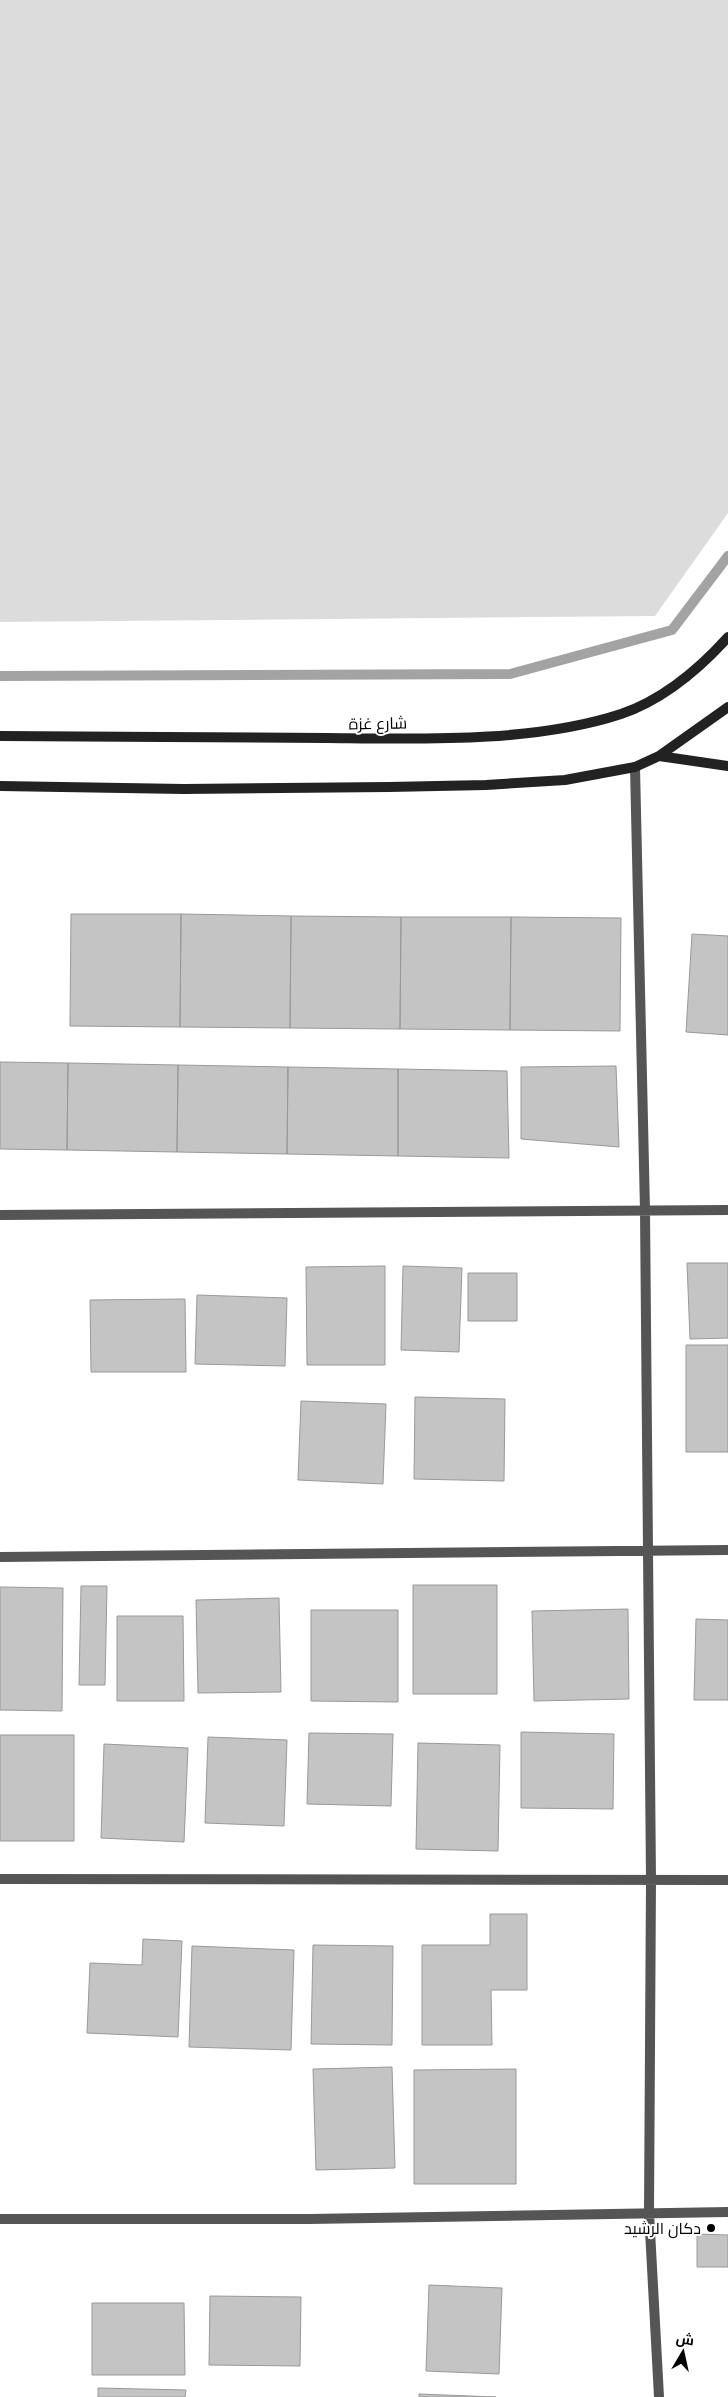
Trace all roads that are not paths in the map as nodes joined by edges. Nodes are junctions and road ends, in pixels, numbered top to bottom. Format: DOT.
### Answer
graph roads {
  1 [pos="728,637"];
  2 [pos="728,708"];
  3 [pos="0,736"];
  4 [pos="659,756"];
  5 [pos="728,766"];
  6 [pos="635,767"];
  7 [pos="0,786"];
  8 [pos="645,1210"];
  9 [pos="728,1210"];
  10 [pos="0,1215"];
  11 [pos="728,1550"];
  12 [pos="648,1551"];
  13 [pos="0,1557"];
  14 [pos="0,1879"];
  15 [pos="652,1880"];
  16 [pos="728,1880"];
  17 [pos="649,2212"];
  18 [pos="728,2212"];
  19 [pos="0,2219"];
  20 [pos="659,2397"];
  1 -- 3 [label="main road, شارع غزة"];
  2 -- 4 [label="main road"];
  4 -- 5 [label="main road"];
  4 -- 6 [label="main road"];
  6 -- 7 [label="main road"];
  6 -- 8 [label="street"];
  8 -- 9 [label="street"];
  8 -- 10 [label="street"];
  8 -- 12 [label="street"];
  11 -- 12 [label="street"];
  12 -- 13 [label="street"];
  12 -- 15 [label="street"];
  14 -- 15 [label="street"];
  15 -- 16 [label="street"];
  15 -- 17 [label="street"];
  17 -- 18 [label="street"];
  17 -- 19 [label="street"];
  17 -- 20 [label="street"];
}
